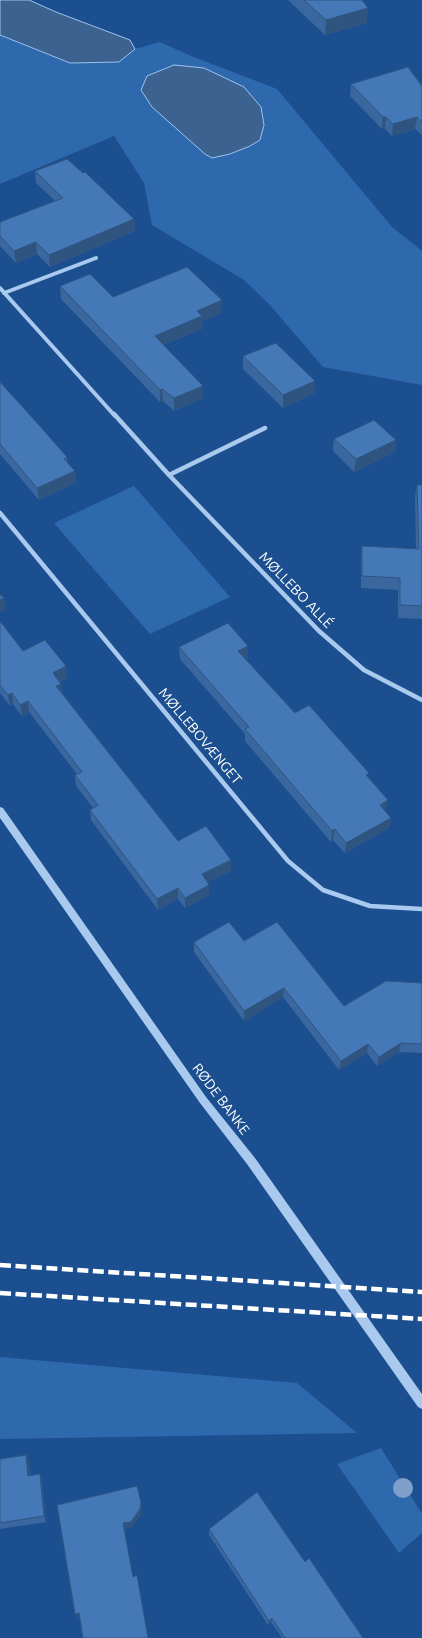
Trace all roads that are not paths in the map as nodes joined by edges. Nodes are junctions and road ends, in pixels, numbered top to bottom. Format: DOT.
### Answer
graph roads {
  1 [pos="96,258"];
  2 [pos="0,288"];
  3 [pos="4,293"];
  4 [pos="264,428"];
  5 [pos="169,475"];
  6 [pos="0,513"];
  7 [pos="422,700"];
  8 [pos="0,811"];
  9 [pos="422,909"];
  10 [pos="422,1403"];
  1 -- 3 [label="street"];
  2 -- 3 [label="street, MØLLEBO ALLÉ"];
  3 -- 5 [label="street, MØLLEBO ALLÉ"];
  4 -- 5 [label="street"];
  5 -- 7 [label="street, MØLLEBO ALLÉ"];
  6 -- 9 [label="street, MØLLEBOVÆNGET"];
  8 -- 10 [label="street, RØDE BANKE"];
}
